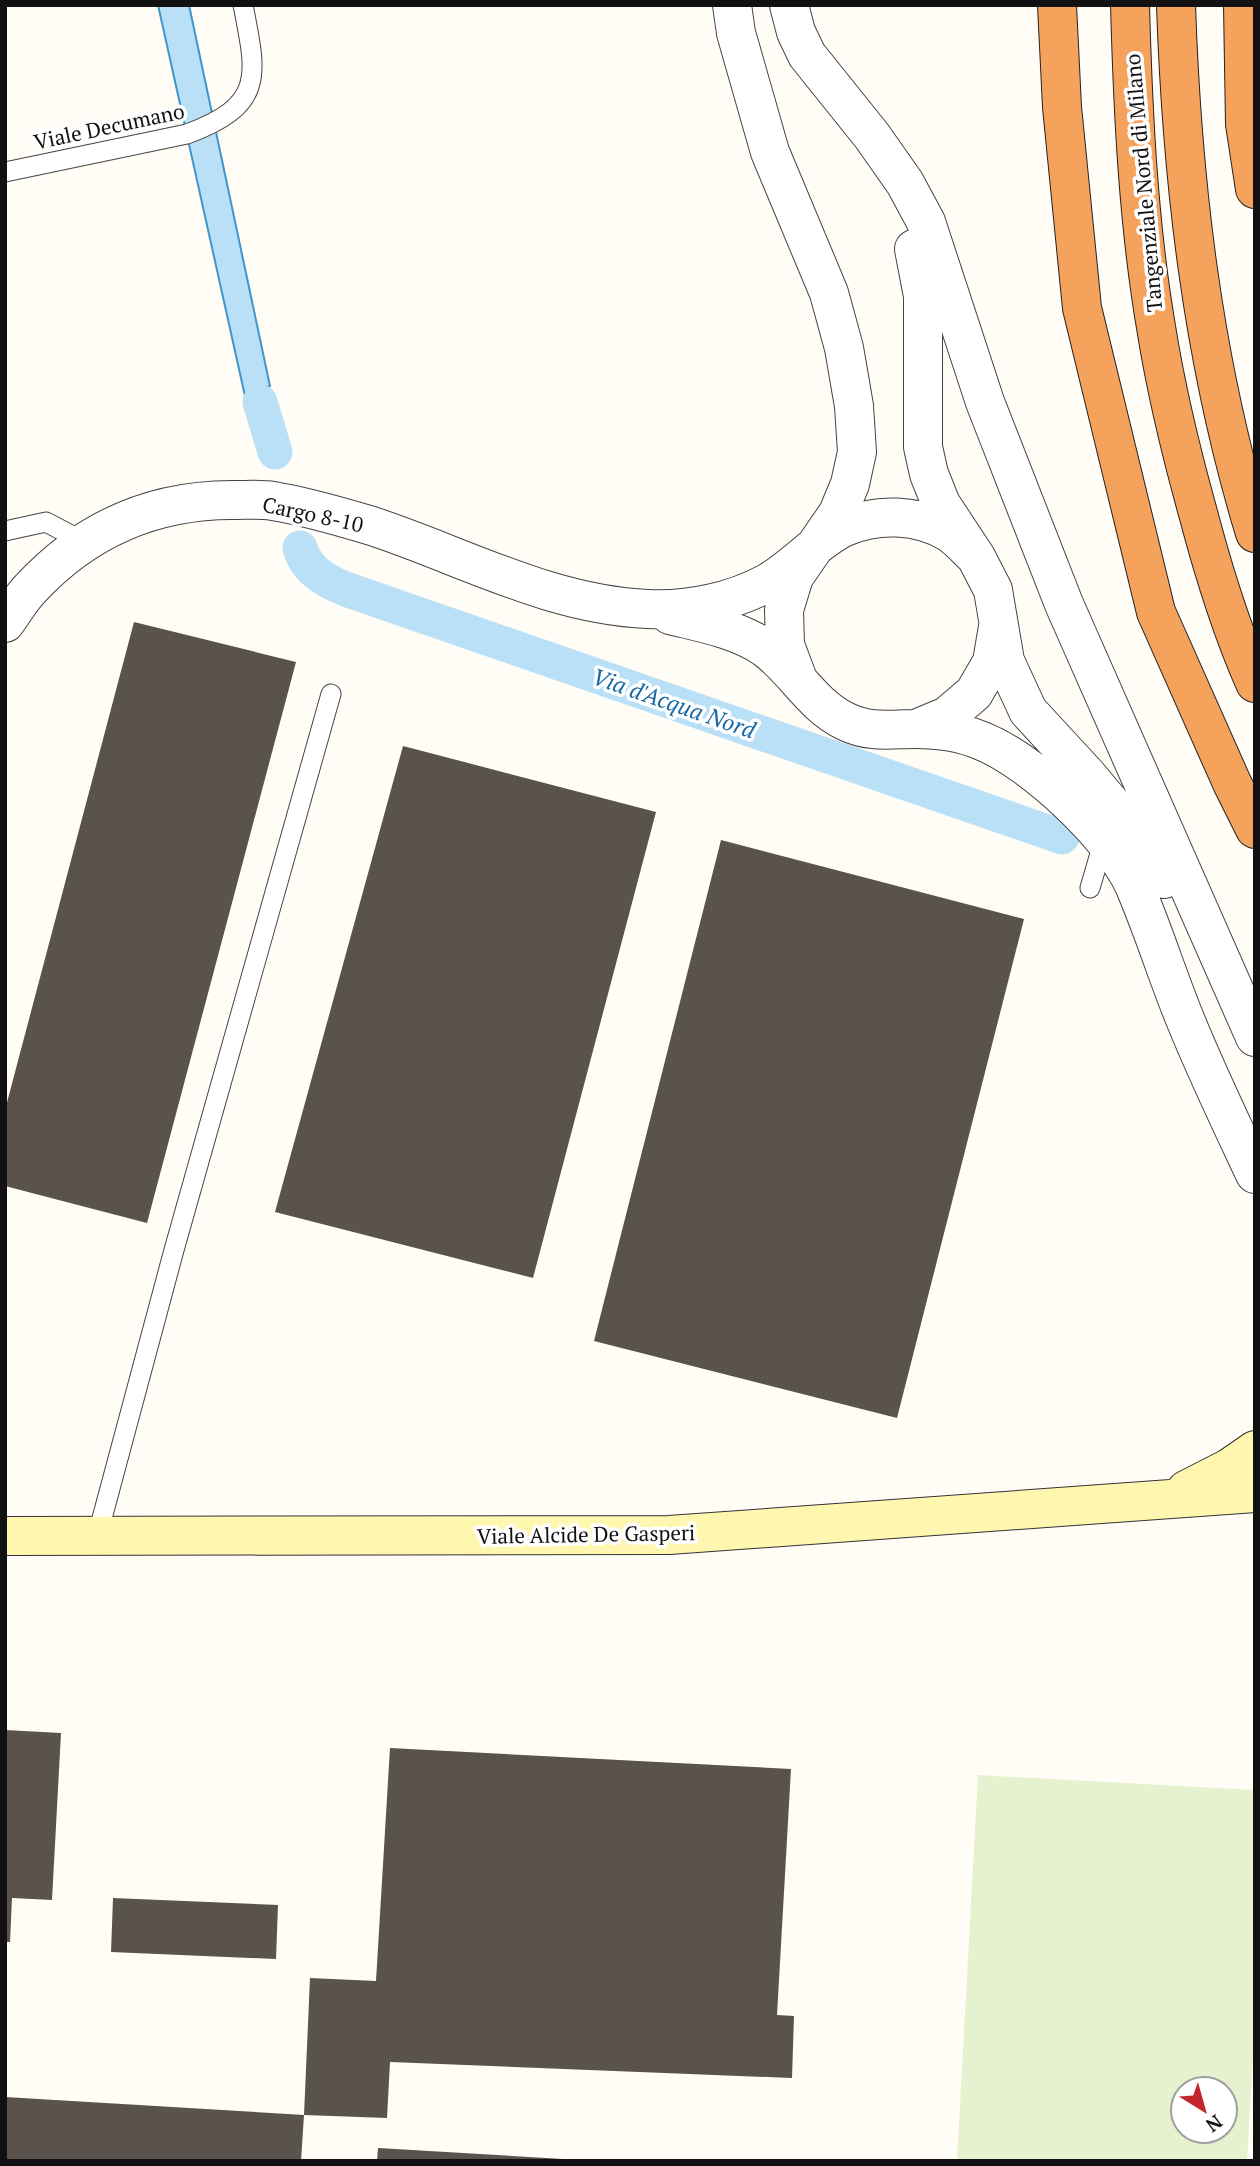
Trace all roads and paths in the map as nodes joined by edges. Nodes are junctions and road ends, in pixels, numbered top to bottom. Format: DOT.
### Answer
graph roads {
  1 [pos="243,5"];
  2 [pos="732,5"];
  3 [pos="750,5"];
  4 [pos="789,5"];
  5 [pos="1056,5"];
  6 [pos="1130,5"];
  7 [pos="1176,5"];
  8 [pos="1242,5"];
  9 [pos="755,104"];
  10 [pos="872,136"];
  11 [pos="5,172"];
  12 [pos="1255,189"];
  13 [pos="5,531"];
  14 [pos="1255,533"];
  15 [pos="84,542"];
  16 [pos="814,549"];
  17 [pos="976,557"];
  18 [pos="650,609"];
  19 [pos="5,622"];
  20 [pos="999,625"];
  21 [pos="797,677"];
  22 [pos="1255,683"];
  23 [pos="331,694"];
  24 [pos="915,729"];
  25 [pos="1255,829"];
  26 [pos="1104,839"];
  27 [pos="1090,888"];
  28 [pos="1231,983"];
  29 [pos="1255,1037"];
  30 [pos="1255,1174"];
  31 [pos="1255,1450"];
  32 [pos="1255,1493"];
  33 [pos="1165,1500"];
  34 [pos="5,1536"];
  35 [pos="97,1537"];
  1 -- 11 [label="lane, Viale Decumano"];
  2 -- 9 [label="street"];
  3 -- 9 [label="street"];
  4 -- 10 [label="street"];
  5 -- 25 [label="highway"];
  6 -- 22 [label="highway, Tangenziale Nord di Milano"];
  7 -- 14 [label="highway, Tangenziale Nord di Milano"];
  8 -- 12 [label="highway"];
  9 -- 16 [label="street"];
  10 -- 17 [label="street"];
  10 -- 28 [label="street"];
  13 -- 15 [label="lane"];
  15 -- 18 [label="street, Cargo 8-10"];
  15 -- 19 [label="street, Cargo 8-10"];
  16 -- 17 [label="street"];
  16 -- 18 [label="street"];
  16 -- 21 [label="street"];
  17 -- 20 [label="street"];
  18 -- 21 [label="street"];
  20 -- 24 [label="street"];
  20 -- 28 [label="street"];
  21 -- 24 [label="street"];
  23 -- 35 [label="lane"];
  24 -- 26 [label="street"];
  26 -- 27 [label="lane"];
  26 -- 30 [label="street"];
  28 -- 29 [label="street"];
  31 -- 33 [label="street, Viale Alcide De Gasperi"];
  32 -- 33 [label="street, Viale Alcide De Gasperi"];
  33 -- 35 [label="street, Viale Alcide De Gasperi"];
  34 -- 35 [label="street, Viale Alcide De Gasperi"];
}
